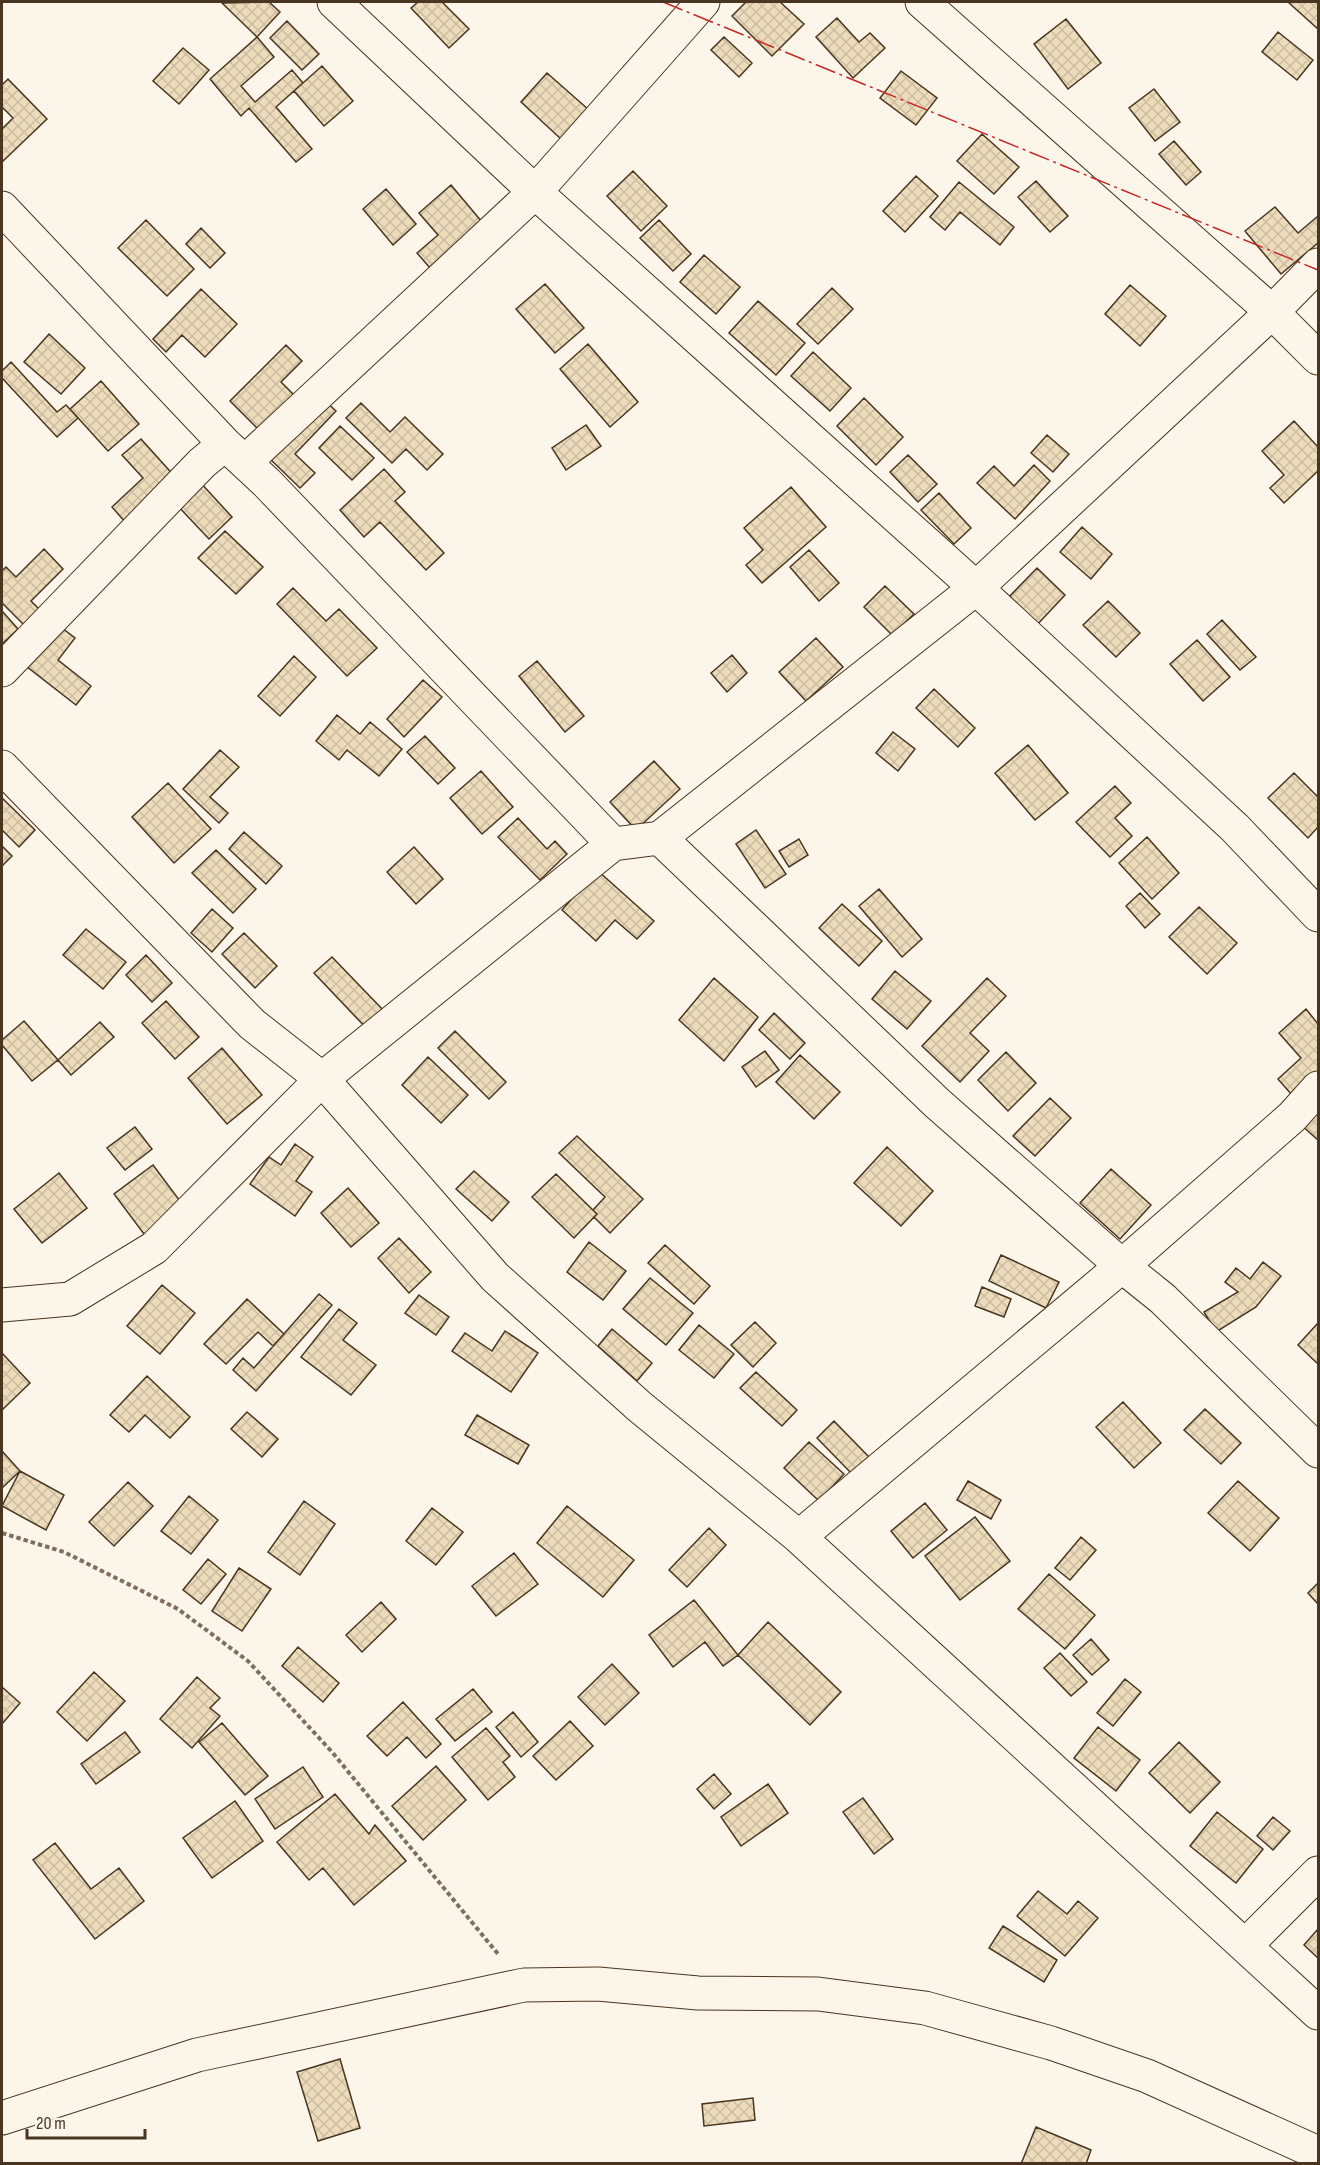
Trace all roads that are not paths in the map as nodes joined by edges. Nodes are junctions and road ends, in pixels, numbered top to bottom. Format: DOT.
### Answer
graph roads {
  1 [pos="333,2"];
  2 [pos="703,2"];
  3 [pos="922,2"];
  4 [pos="535,192"];
  5 [pos="2,208"];
  6 [pos="1318,265"];
  7 [pos="1272,312"];
  8 [pos="1318,358"];
  9 [pos="235,453"];
  10 [pos="976,588"];
  11 [pos="2,670"];
  12 [pos="2,767"];
  13 [pos="660,838"];
  14 [pos="613,844"];
  15 [pos="1318,915"];
  16 [pos="322,1079"];
  17 [pos="1318,1088"];
  18 [pos="1122,1266"];
  19 [pos="2,1305"];
  20 [pos="1318,1451"];
  21 [pos="800,1537"];
  22 [pos="1318,1873"];
  23 [pos="1245,1946"];
  24 [pos="1318,2013"];
  25 [pos="2,2118"];
  26 [pos="1318,2153"];
  1 -- 4 [label="main road"];
  2 -- 4 [label="main road"];
  3 -- 7 [label="main road"];
  4 -- 9 [label="main road"];
  4 -- 10 [label="main road"];
  5 -- 9 [label="main road"];
  6 -- 7 [label="main road"];
  7 -- 8 [label="main road"];
  7 -- 10 [label="main road"];
  9 -- 11 [label="main road"];
  9 -- 14 [label="main road"];
  10 -- 13 [label="main road"];
  10 -- 15 [label="main road"];
  12 -- 16 [label="main road"];
  13 -- 14 [label="main road"];
  13 -- 18 [label="main road"];
  14 -- 16 [label="main road"];
  16 -- 19 [label="main road"];
  16 -- 21 [label="main road"];
  17 -- 18 [label="main road"];
  18 -- 20 [label="main road"];
  18 -- 21 [label="main road"];
  21 -- 23 [label="main road"];
  22 -- 23 [label="main road"];
  23 -- 24 [label="main road"];
  25 -- 26 [label="main road"];
}
